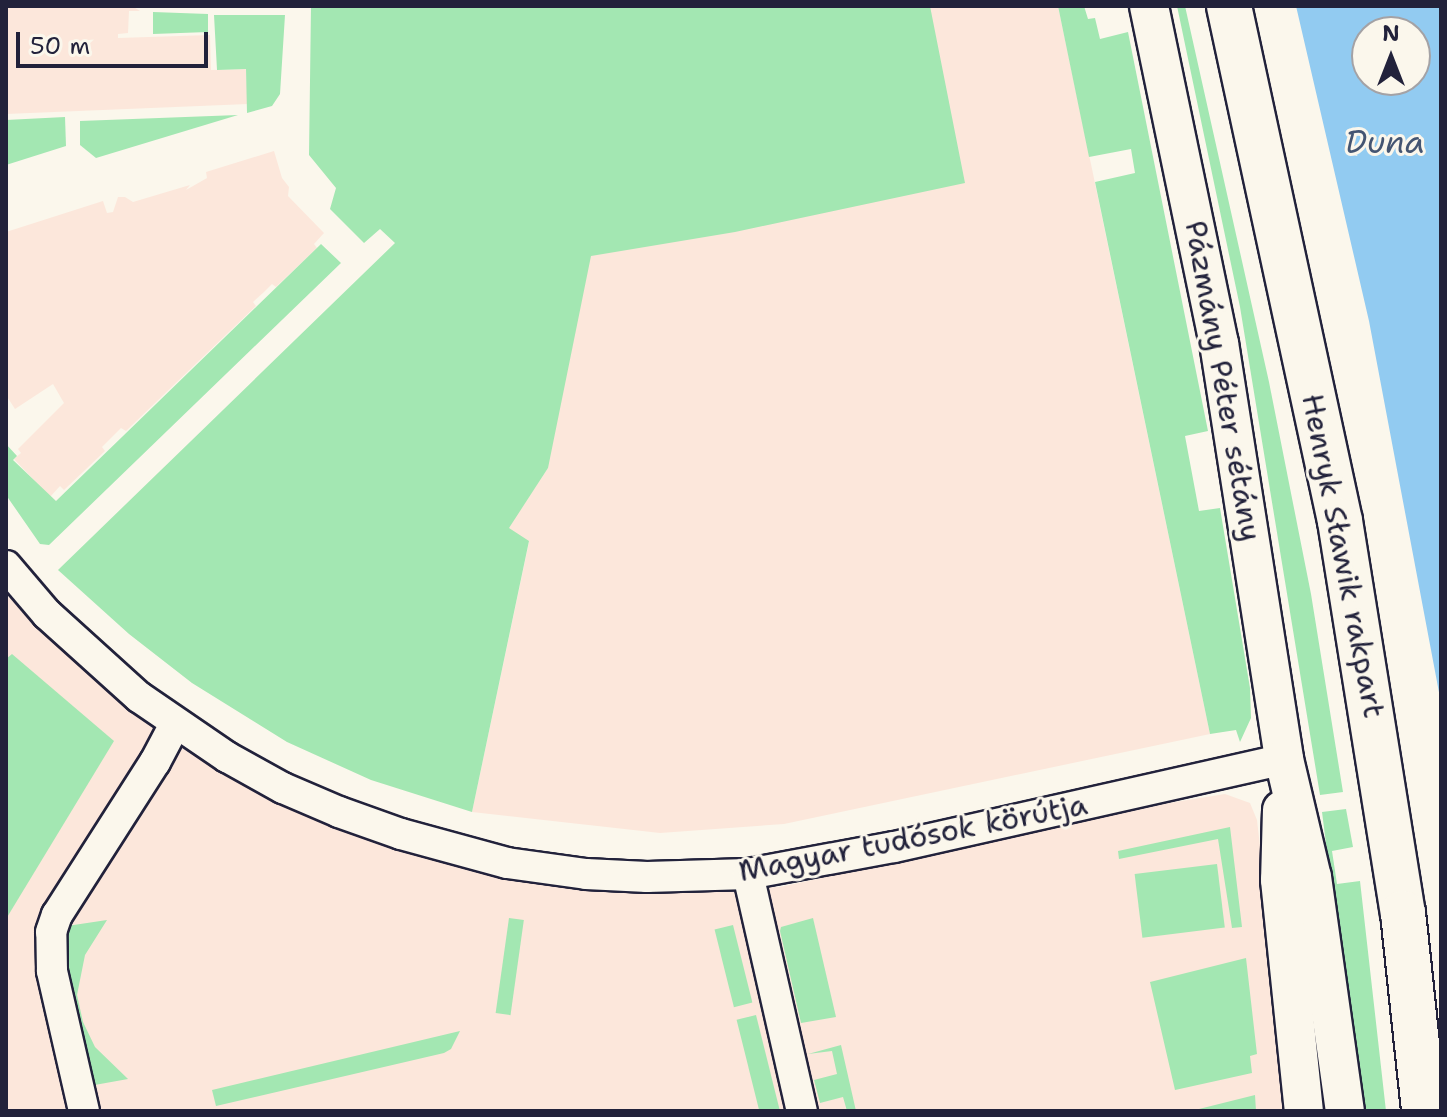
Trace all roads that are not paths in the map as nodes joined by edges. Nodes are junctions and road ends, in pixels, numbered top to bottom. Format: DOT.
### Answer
graph roads {
  1 [pos="1149,6"];
  2 [pos="1229,6"];
  3 [pos="12,585"];
  4 [pos="175,724"];
  5 [pos="1284,759"];
  6 [pos="748,874"];
  7 [pos="84,1111"];
  8 [pos="802,1111"];
  9 [pos="1304,1111"];
  10 [pos="1345,1111"];
  11 [pos="1424,1111"];
  1 -- 5 [label="street, Pázmány Péter sétány"];
  2 -- 11 [label="main road, Henryk Sławik rakpart"];
  3 -- 4 [label="street, Magyar tudósok körútja"];
  4 -- 6 [label="street, Magyar tudósok körútja"];
  4 -- 7 [label="street"];
  5 -- 6 [label="street, Magyar tudósok körútja"];
  5 -- 9 [label="street, Pázmány Péter sétány"];
  5 -- 10 [label="street, Pázmány Péter sétány"];
  6 -- 8 [label="street"];
}
